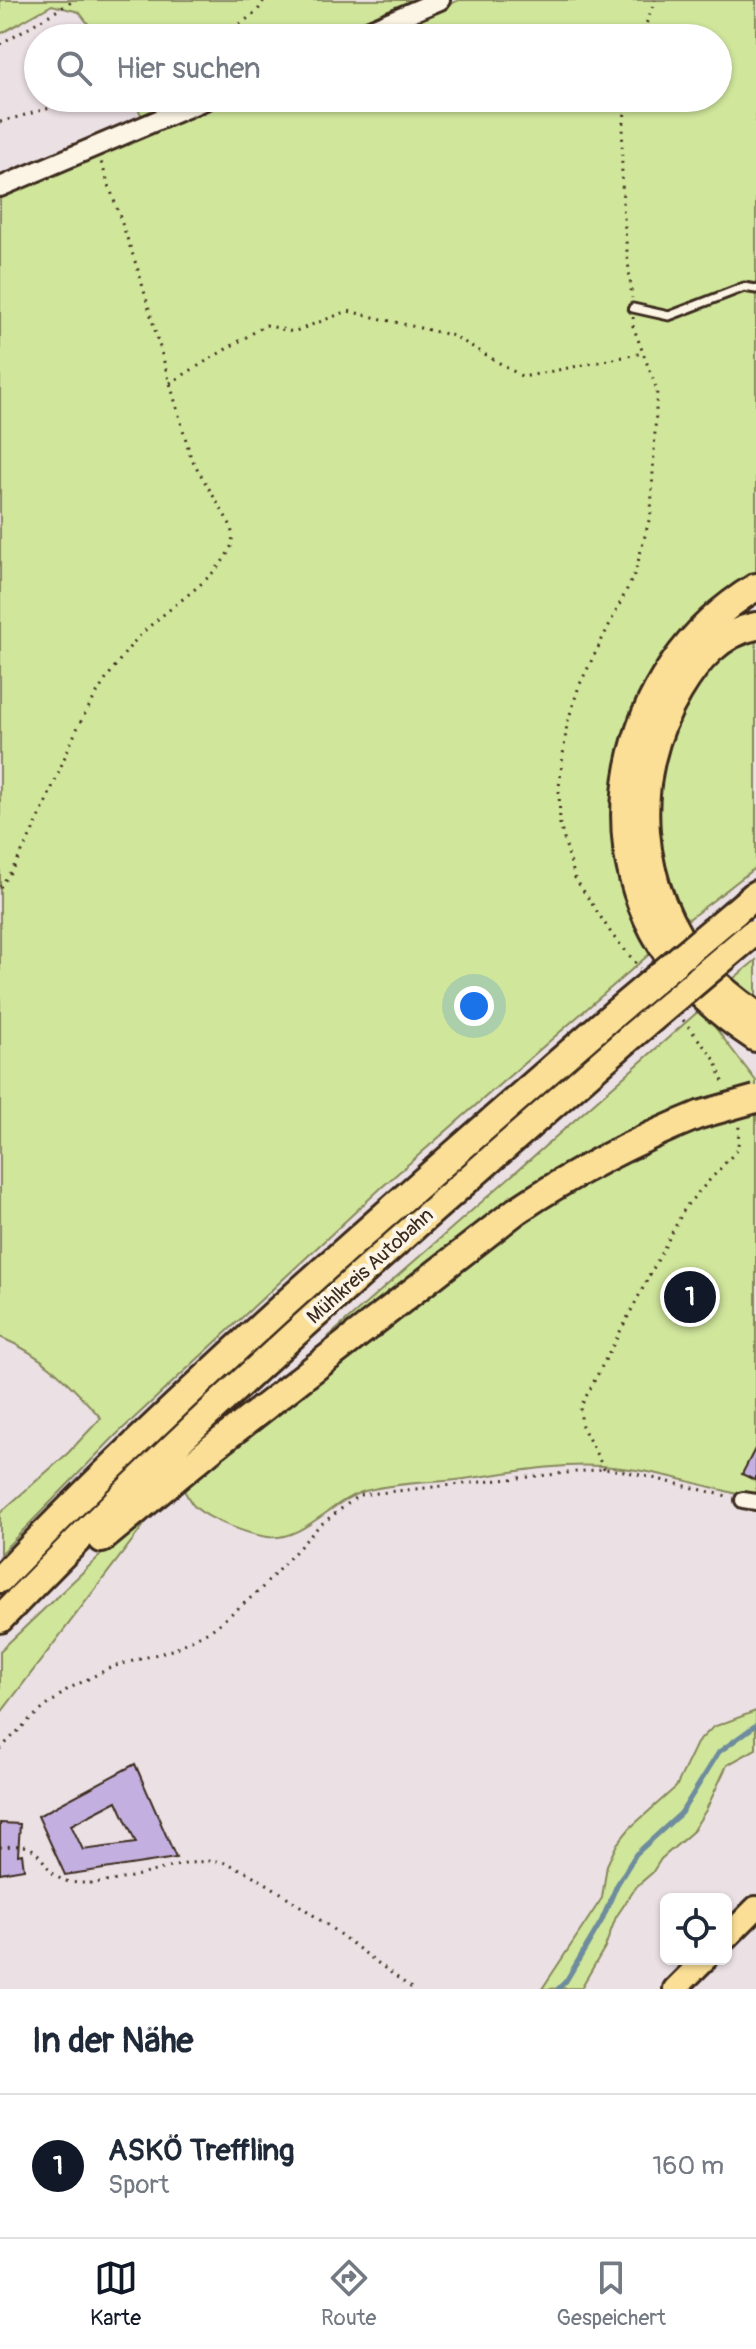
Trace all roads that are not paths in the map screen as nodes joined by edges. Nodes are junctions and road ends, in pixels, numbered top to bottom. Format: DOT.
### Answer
graph roads {
  1 [pos="440,0"];
  2 [pos="384,24"];
  3 [pos="177,112"];
  4 [pos="0,187"];
  5 [pos="756,289"];
  6 [pos="633,308"];
  7 [pos="756,587"];
  8 [pos="756,626"];
  9 [pos="756,894"];
  10 [pos="754,932"];
  11 [pos="756,1015"];
  12 [pos="756,1038"];
  13 [pos="740,1104"];
  14 [pos="0,1579"];
  15 [pos="27,1591"];
  16 [pos="0,1619"];
  17 [pos="756,1908"];
  18 [pos="732,1932"];
  19 [pos="699,1965"];
  20 [pos="677,1987"];
  1 -- 2 [label="street"];
  3 -- 4 [label="street"];
  5 -- 6 [label="lane"];
  7 -- 12 [label="highway"];
  8 -- 11 [label="highway"];
  9 -- 14 [label="highway, Mühlkreis Autobahn, bridge"];
  10 -- 15 [label="highway, Mühlkreis Autobahn, bridge"];
  13 -- 15 [label="highway, bridge"];
  15 -- 16 [label="highway, Mühlkreis Autobahn"];
  17 -- 18 [label="main road"];
  19 -- 20 [label="main road"];
}
